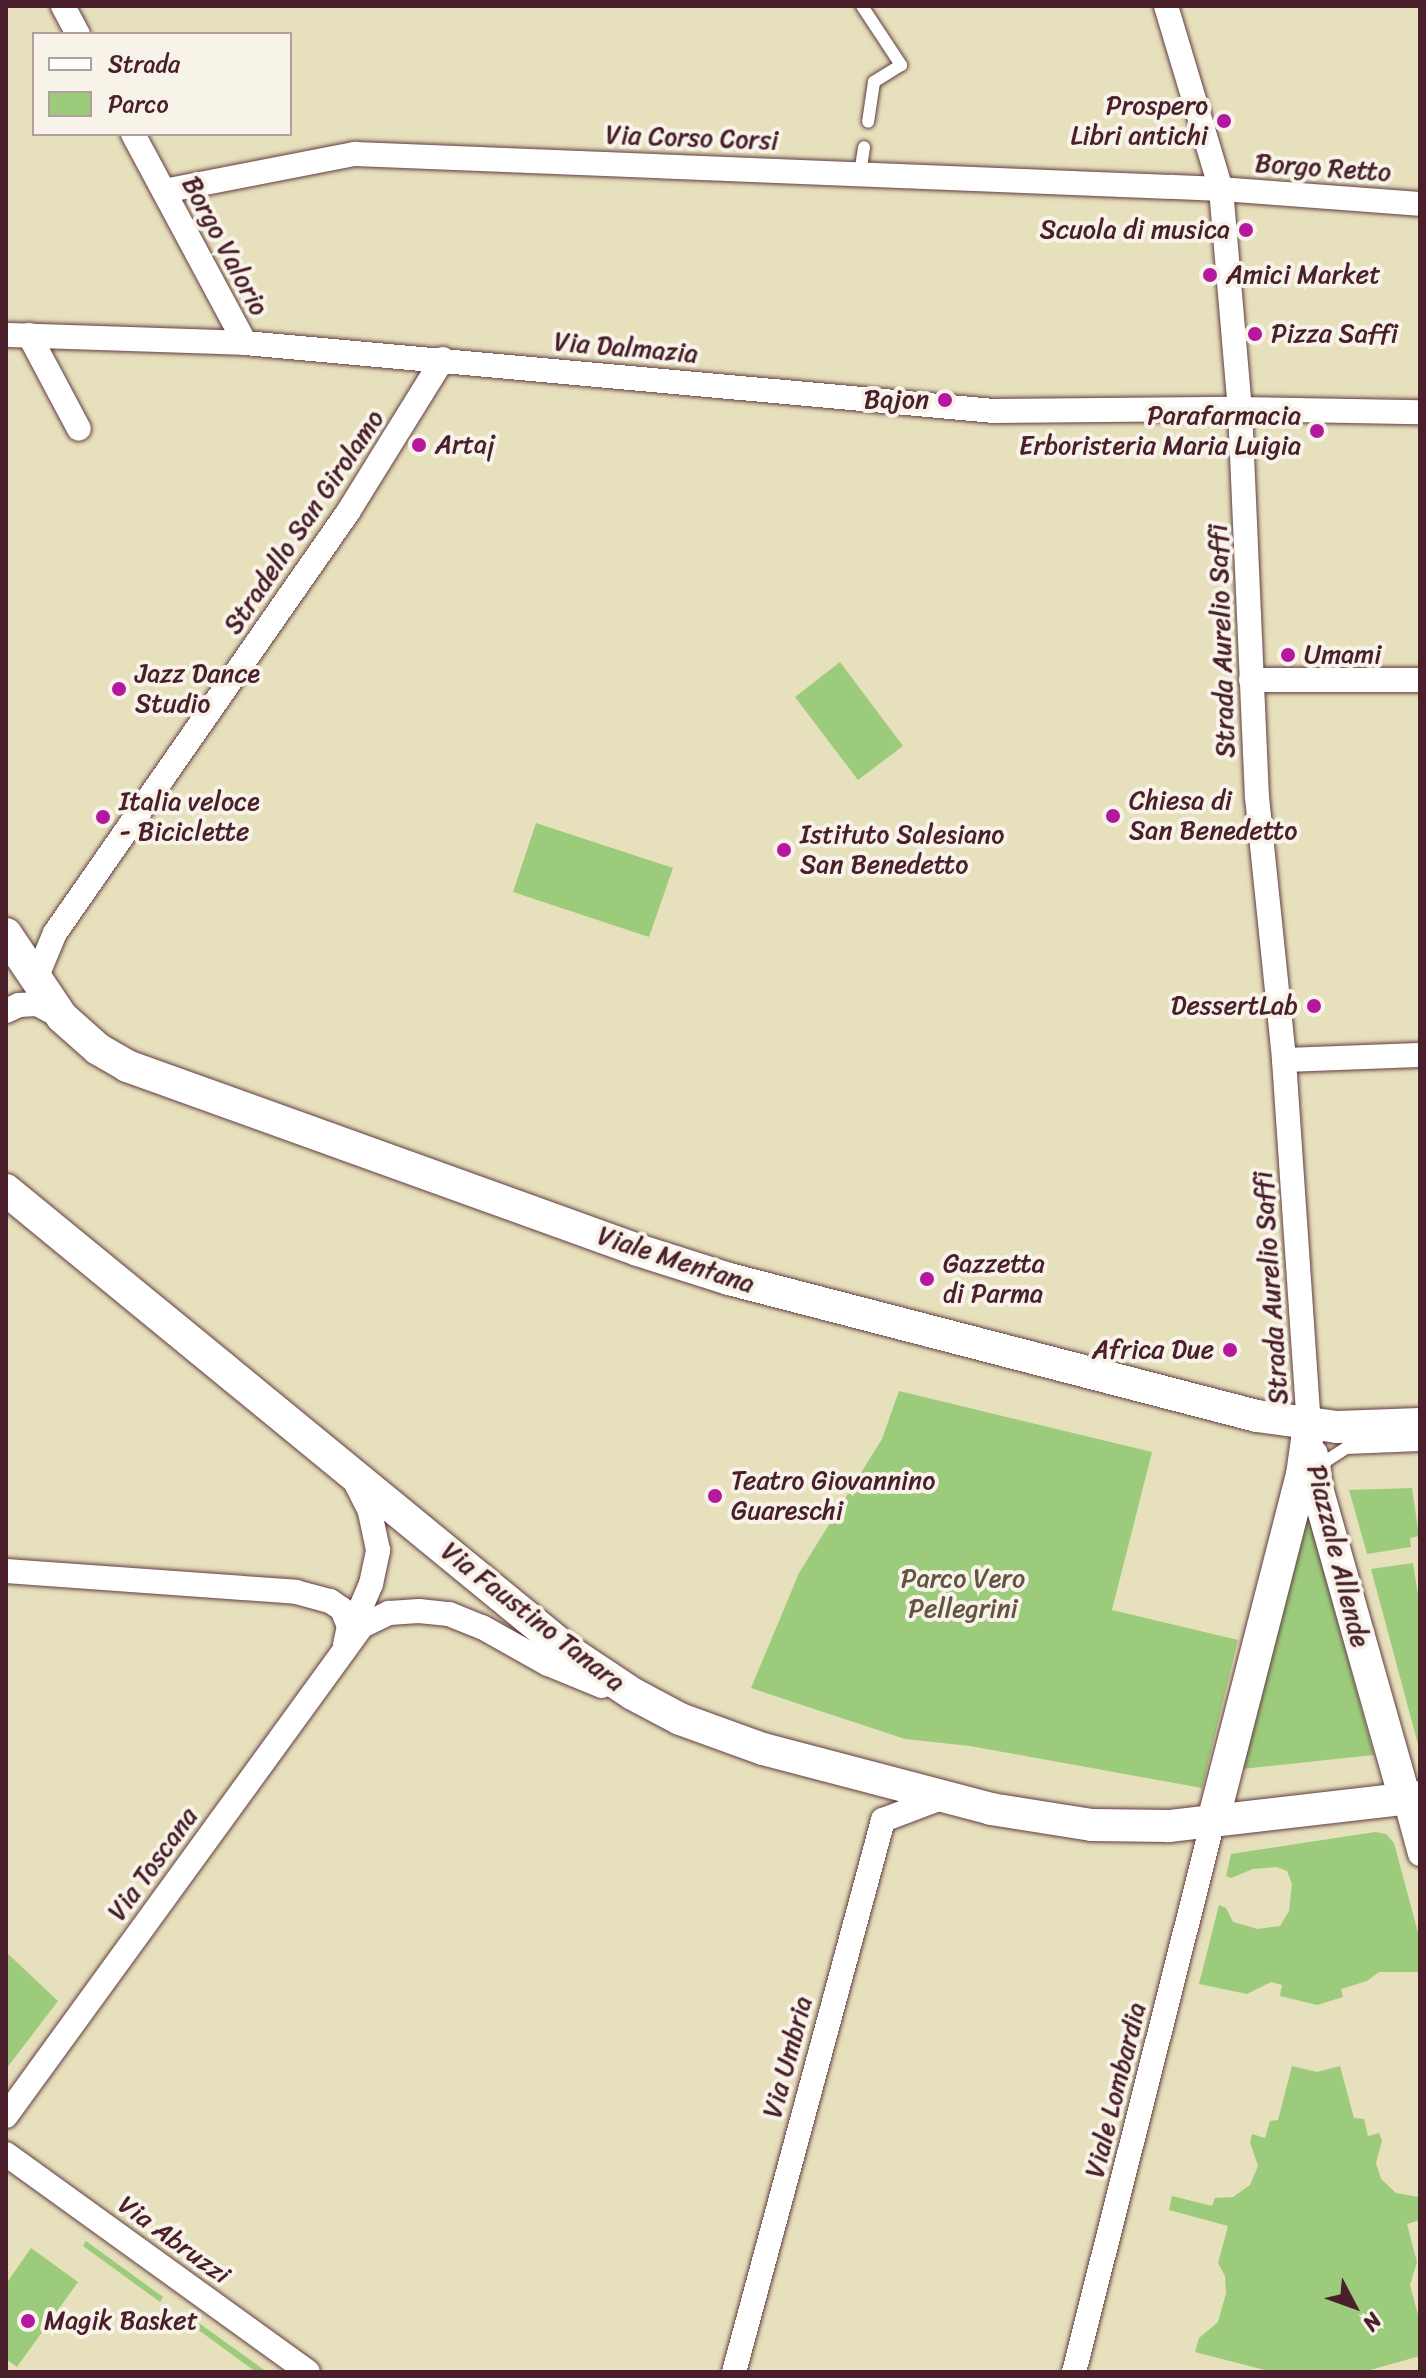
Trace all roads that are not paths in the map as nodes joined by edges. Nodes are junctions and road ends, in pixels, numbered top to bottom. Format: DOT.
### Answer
graph roads {
  1 [pos="63,6"];
  2 [pos="862,6"];
  3 [pos="1166,6"];
  4 [pos="77,32"];
  5 [pos="868,122"];
  6 [pos="134,136"];
  7 [pos="864,147"];
  8 [pos="860,173"];
  9 [pos="1221,189"];
  10 [pos="164,191"];
  11 [pos="1420,204"];
  12 [pos="17,335"];
  13 [pos="245,343"];
  14 [pos="443,359"];
  15 [pos="1240,409"];
  16 [pos="1420,412"];
  17 [pos="79,429"];
  18 [pos="1251,680"];
  19 [pos="1420,680"];
  20 [pos="6,934"];
  21 [pos="53,1007"];
  22 [pos="6,1011"];
  23 [pos="1420,1055"];
  24 [pos="1284,1060"];
  25 [pos="6,1190"];
  26 [pos="1420,1424"];
  27 [pos="1309,1425"];
  28 [pos="1420,1445"];
  29 [pos="338,1462"];
  30 [pos="1317,1488"];
  31 [pos="6,1571"];
  32 [pos="325,1600"];
  33 [pos="361,1608"];
  34 [pos="404,1612"];
  35 [pos="345,1645"];
  36 [pos="657,1708"];
  37 [pos="944,1797"];
  38 [pos="1412,1798"];
  39 [pos="1213,1821"];
  40 [pos="1420,1854"];
  41 [pos="6,2116"];
  42 [pos="6,2154"];
  43 [pos="308,2372"];
  44 [pos="734,2372"];
  45 [pos="1074,2372"];
  1 -- 4 [label="street"];
  2 -- 5 [label="lane"];
  3 -- 9 [label="street, Strada Aurelio Saffi"];
  6 -- 10 [label="street, Borgo Valorio"];
  7 -- 8 [label="lane"];
  8 -- 9 [label="street, Via Corso Corsi"];
  8 -- 10 [label="street, Via Corso Corsi"];
  9 -- 11 [label="street, Borgo Retto"];
  9 -- 15 [label="street, Strada Aurelio Saffi"];
  10 -- 13 [label="street, Borgo Valorio"];
  12 -- 13 [label="street, Via Dalmazia"];
  12 -- 17 [label="street"];
  13 -- 14 [label="street, Via Dalmazia"];
  14 -- 15 [label="street, Via Dalmazia"];
  14 -- 21 [label="street, Stradello San Girolamo"];
  15 -- 16 [label="street, Via Dalmazia"];
  15 -- 18 [label="street, Strada Aurelio Saffi"];
  18 -- 19 [label="street"];
  18 -- 24 [label="street, Strada Aurelio Saffi"];
  20 -- 21 [label="main road, Viale Mentana"];
  21 -- 22 [label="street"];
  21 -- 27 [label="main road, Viale Mentana"];
  23 -- 24 [label="street"];
  24 -- 27 [label="street, Strada Aurelio Saffi"];
  25 -- 29 [label="main road, Via Faustino Tanara"];
  26 -- 27 [label="main road, Viale Mentana"];
  27 -- 30 [label="main road, Piazzale Allende"];
  27 -- 39 [label="main road, Piazzale Allende"];
  28 -- 30 [label="lane"];
  29 -- 33 [label="street, Via Toscana"];
  29 -- 36 [label="main road, Via Faustino Tanara"];
  30 -- 38 [label="main road, Piazzale Allende"];
  31 -- 32 [label="street"];
  32 -- 33 [label="street"];
  32 -- 35 [label="street"];
  33 -- 34 [label="street"];
  33 -- 35 [label="street, Via Toscana"];
  34 -- 35 [label="street, Via Toscana"];
  34 -- 36 [label="street, Via Toscana"];
  35 -- 41 [label="street, Via Toscana"];
  36 -- 37 [label="main road, Via Faustino Tanara"];
  37 -- 39 [label="main road, Via Faustino Tanara"];
  37 -- 44 [label="street, Via Umbria"];
  38 -- 39 [label="main road"];
  38 -- 40 [label="street"];
  39 -- 45 [label="street, Viale Lombardia"];
  42 -- 43 [label="street, Via Abruzzi"];
}
